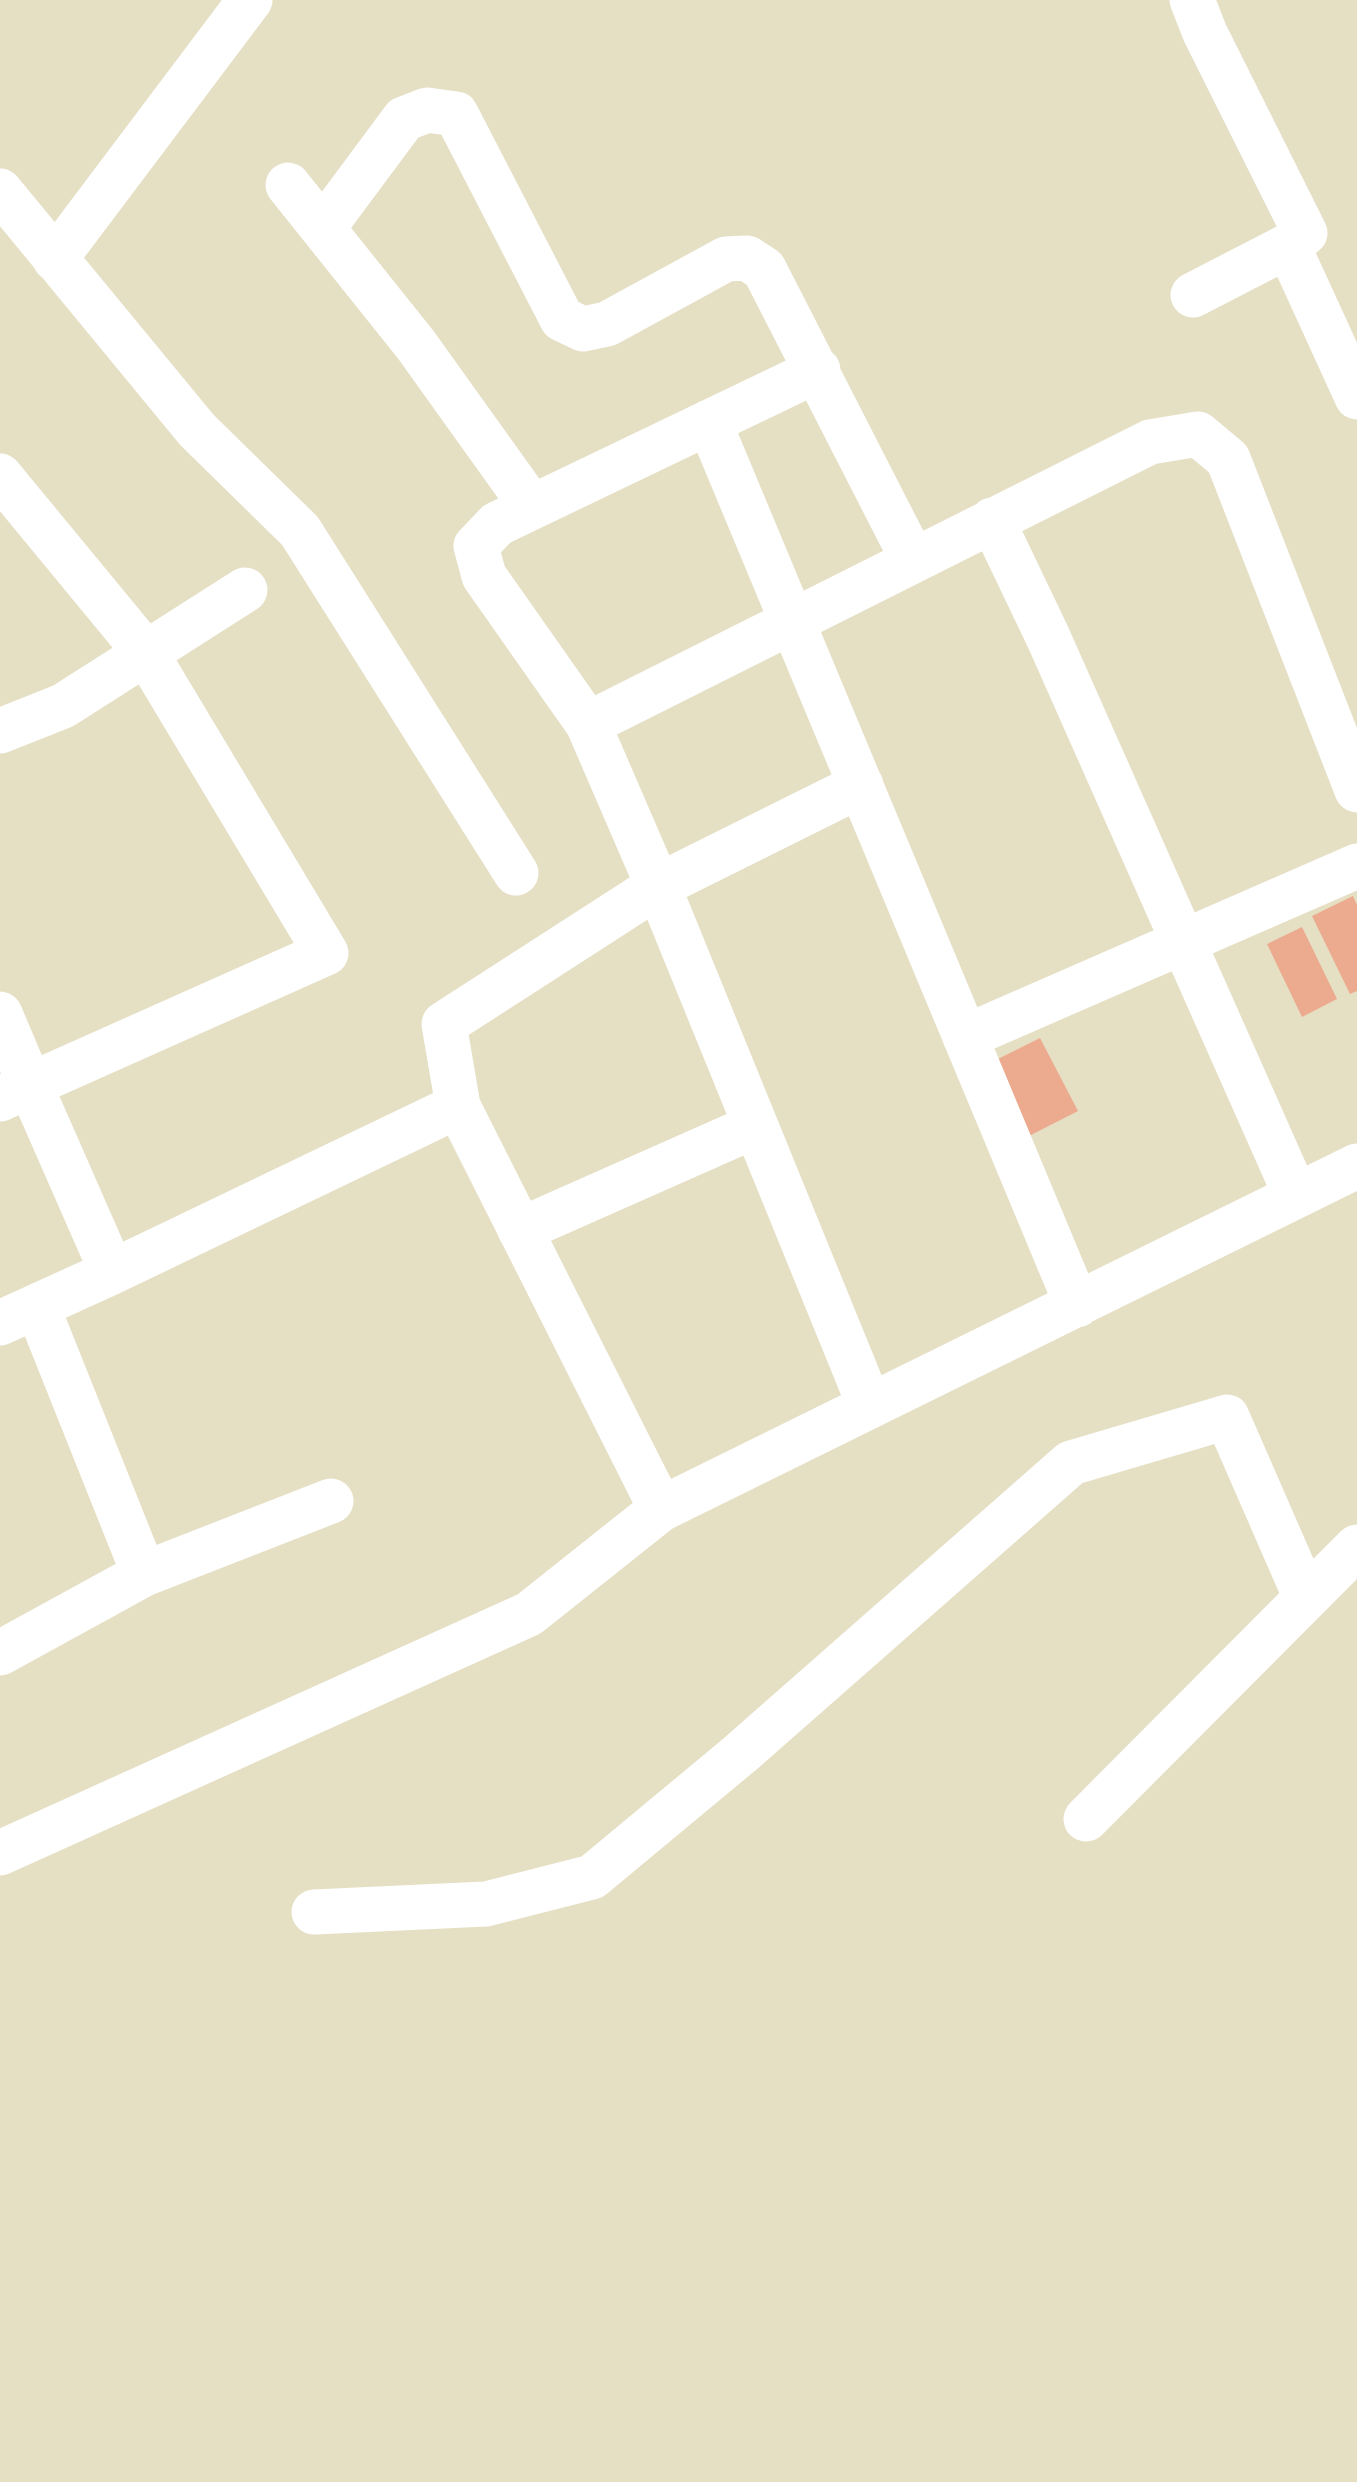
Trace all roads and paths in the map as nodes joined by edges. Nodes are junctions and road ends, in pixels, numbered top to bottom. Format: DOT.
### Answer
graph roads {
  1 [pos="250,0"];
  2 [pos="1192,0"];
  3 [pos="288,185"];
  4 [pos="0,191"];
  5 [pos="322,228"];
  6 [pos="1288,246"];
  7 [pos="55,259"];
  8 [pos="1193,296"];
  9 [pos="818,370"];
  10 [pos="1357,397"];
  11 [pos="709,422"];
  12 [pos="0,476"];
  13 [pos="532,507"];
  14 [pos="992,520"];
  15 [pos="913,560"];
  16 [pos="245,590"];
  17 [pos="793,620"];
  18 [pos="146,653"];
  19 [pos="588,724"];
  20 [pos="0,731"];
  21 [pos="861,785"];
  22 [pos="1357,790"];
  23 [pos="1357,866"];
  24 [pos="516,873"];
  25 [pos="658,886"];
  26 [pos="1183,940"];
  27 [pos="0,1014"];
  28 [pos="966,1037"];
  29 [pos="15,1092"];
  30 [pos="458,1106"];
  31 [pos="755,1126"];
  32 [pos="1357,1166"];
  33 [pos="1296,1196"];
  34 [pos="520,1230"];
  35 [pos="112,1272"];
  36 [pos="1077,1305"];
  37 [pos="18,1314"];
  38 [pos="869,1404"];
  39 [pos="332,1501"];
  40 [pos="661,1510"];
  41 [pos="1357,1547"];
  42 [pos="144,1574"];
  43 [pos="1306,1598"];
  44 [pos="0,1653"];
  45 [pos="1086,1818"];
  46 [pos="0,1853"];
  47 [pos="314,1912"];
  1 -- 7 [label="street"];
  2 -- 6 [label="street"];
  3 -- 5 [label="street"];
  4 -- 7 [label="street"];
  5 -- 9 [label="street"];
  5 -- 13 [label="street"];
  6 -- 8 [label="street"];
  6 -- 10 [label="street"];
  7 -- 24 [label="street"];
  9 -- 11 [label="street"];
  9 -- 15 [label="street"];
  11 -- 13 [label="street"];
  11 -- 17 [label="street"];
  12 -- 18 [label="street"];
  13 -- 19 [label="street"];
  14 -- 15 [label="street"];
  14 -- 22 [label="street"];
  14 -- 26 [label="street"];
  15 -- 17 [label="street"];
  16 -- 18 [label="street"];
  17 -- 19 [label="street"];
  17 -- 21 [label="street"];
  18 -- 20 [label="street"];
  18 -- 29 [label="street"];
  19 -- 25 [label="street"];
  21 -- 25 [label="street"];
  21 -- 28 [label="street"];
  23 -- 26 [label="street"];
  25 -- 30 [label="street"];
  25 -- 31 [label="street"];
  26 -- 28 [label="street"];
  26 -- 33 [label="street"];
  27 -- 29 [label="street"];
  28 -- 36 [label="street"];
  29 -- 35 [label="street"];
  30 -- 34 [label="street"];
  30 -- 35 [label="street"];
  31 -- 34 [label="street"];
  31 -- 38 [label="street"];
  32 -- 33 [label="street"];
  33 -- 36 [label="street"];
  34 -- 40 [label="street"];
  35 -- 37 [label="street"];
  36 -- 38 [label="street"];
  37 -- 42 [label="street"];
  38 -- 40 [label="street"];
  39 -- 42 [label="street"];
  40 -- 46 [label="street"];
  41 -- 43 [label="street"];
  42 -- 44 [label="street"];
  43 -- 45 [label="street"];
  43 -- 47 [label="street"];
}
